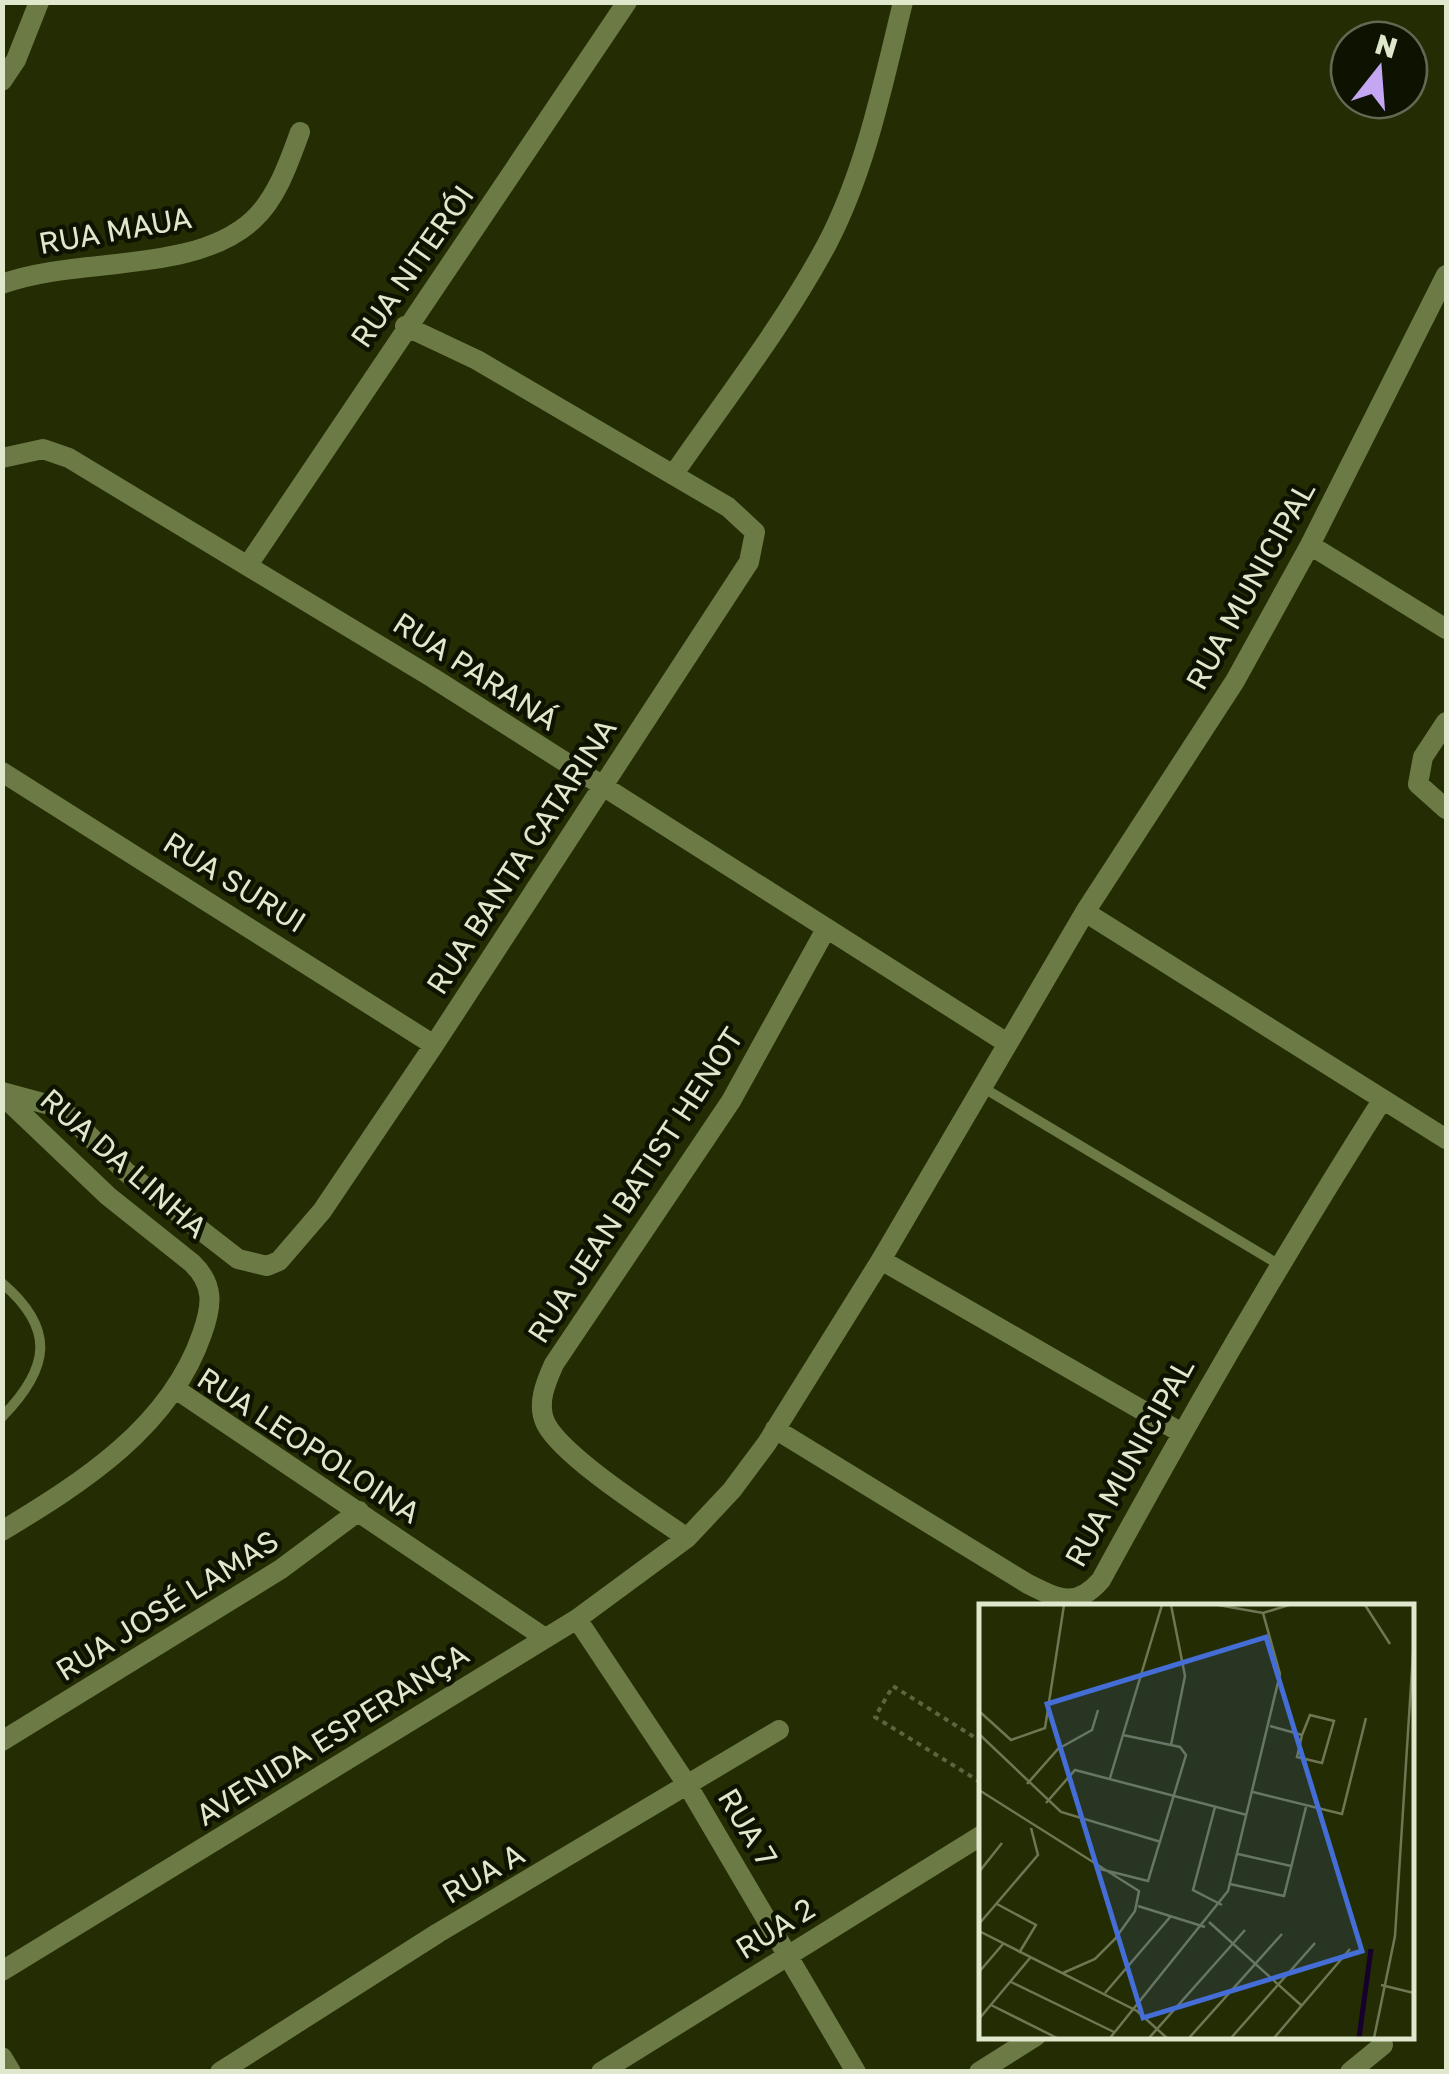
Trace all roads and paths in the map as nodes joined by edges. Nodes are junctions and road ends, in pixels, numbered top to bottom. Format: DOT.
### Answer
graph roads {
  1 [pos="38,2"];
  2 [pos="627,2"];
  3 [pos="904,2"];
  4 [pos="2,81"];
  5 [pos="300,132"];
  6 [pos="1446,275"];
  7 [pos="2,284"];
  8 [pos="405,326"];
  9 [pos="2,458"];
  10 [pos="674,474"];
  11 [pos="1310,545"];
  12 [pos="248,565"];
  13 [pos="1446,628"];
  14 [pos="1446,722"];
  15 [pos="2,772"];
  16 [pos="602,787"];
  17 [pos="1446,809"];
  18 [pos="1085,912"];
  19 [pos="826,930"];
  20 [pos="1006,1043"];
  21 [pos="434,1045"];
  22 [pos="982,1088"];
  23 [pos="2,1094"];
  24 [pos="1381,1102"];
  25 [pos="1446,1139"];
  26 [pos="881,1260"];
  27 [pos="1278,1264"];
  28 [pos="2,1283"];
  29 [pos="177,1390"];
  30 [pos="2,1417"];
  31 [pos="775,1429"];
  32 [pos="1180,1432"];
  33 [pos="359,1511"];
  34 [pos="2,1531"];
  35 [pos="687,1538"];
  36 [pos="1072,1604"];
  37 [pos="577,1619"];
  38 [pos="545,1638"];
  39 [pos="779,1730"];
  40 [pos="979,1740"];
  41 [pos="2,1741"];
  42 [pos="979,1781"];
  43 [pos="688,1786"];
  44 [pos="979,1837"];
  45 [pos="789,1954"];
  46 [pos="2,1970"];
  47 [pos="1031,2039"];
  48 [pos="1384,2045"];
  49 [pos="2,2057"];
  50 [pos="11,2072"];
  51 [pos="220,2072"];
  52 [pos="601,2072"];
  53 [pos="856,2072"];
  54 [pos="979,2072"];
  55 [pos="1350,2072"];
  1 -- 4 [label="street"];
  2 -- 8 [label="street, RUA NITERÓI"];
  3 -- 10 [label="street"];
  5 -- 7 [label="street, RUA MAUA"];
  6 -- 11 [label="street, RUA MUNICIPAL"];
  8 -- 10 [label="street, RUA BANTA CATARINA"];
  8 -- 12 [label="street, RUA NITERÓI"];
  9 -- 12 [label="street, RUA PARANÁ"];
  10 -- 16 [label="street, RUA BANTA CATARINA"];
  11 -- 13 [label="street"];
  11 -- 18 [label="street, RUA MUNICIPAL"];
  12 -- 16 [label="street, RUA PARANÁ"];
  14 -- 17 [label="street"];
  15 -- 21 [label="street, RUA SURUI"];
  16 -- 19 [label="street, RUA PARANÁ"];
  16 -- 21 [label="street, RUA BANTA CATARINA"];
  18 -- 20 [label="street, RUA MUNICIPAL"];
  18 -- 24 [label="street"];
  19 -- 20 [label="street, RUA PARANÁ"];
  19 -- 35 [label="street, RUA JEAN BATIST HENOT"];
  20 -- 22 [label="street, RUA MUNICIPAL"];
  21 -- 23 [label="street, RUA BANTA CATARINA"];
  22 -- 26 [label="street, RUA MUNICIPAL"];
  22 -- 27 [label="lane"];
  23 -- 29 [label="street, RUA DA LINHA"];
  24 -- 25 [label="street"];
  24 -- 27 [label="street, RUA MUNICIPAL"];
  26 -- 31 [label="street, RUA MUNICIPAL"];
  26 -- 32 [label="street"];
  27 -- 32 [label="street, RUA MUNICIPAL"];
  28 -- 30 [label="lane"];
  29 -- 33 [label="street, RUA LEOPOLOINA"];
  29 -- 34 [label="street, RUA LEOPOLOINA"];
  31 -- 35 [label="street, RUA MUNICIPAL"];
  31 -- 36 [label="street, RUA MUNICIPAL"];
  32 -- 36 [label="street, RUA MUNICIPAL"];
  33 -- 38 [label="street, RUA LEOPOLOINA"];
  33 -- 41 [label="street, RUA JOSÉ LAMAS"];
  35 -- 37 [label="street, AVENIDA ESPERANÇA"];
  37 -- 38 [label="street, AVENIDA ESPERANÇA"];
  37 -- 43 [label="street, RUA 7"];
  38 -- 46 [label="street, AVENIDA ESPERANÇA"];
  39 -- 43 [label="street, RUA A"];
  40 -- 42 [label="path"];
  43 -- 45 [label="street, RUA 7"];
  43 -- 51 [label="street, RUA A"];
  44 -- 45 [label="street, RUA 2"];
  45 -- 52 [label="street, RUA 2"];
  45 -- 53 [label="street, RUA 7"];
  47 -- 54 [label="street"];
  48 -- 55 [label="street"];
  49 -- 50 [label="street"];
}
